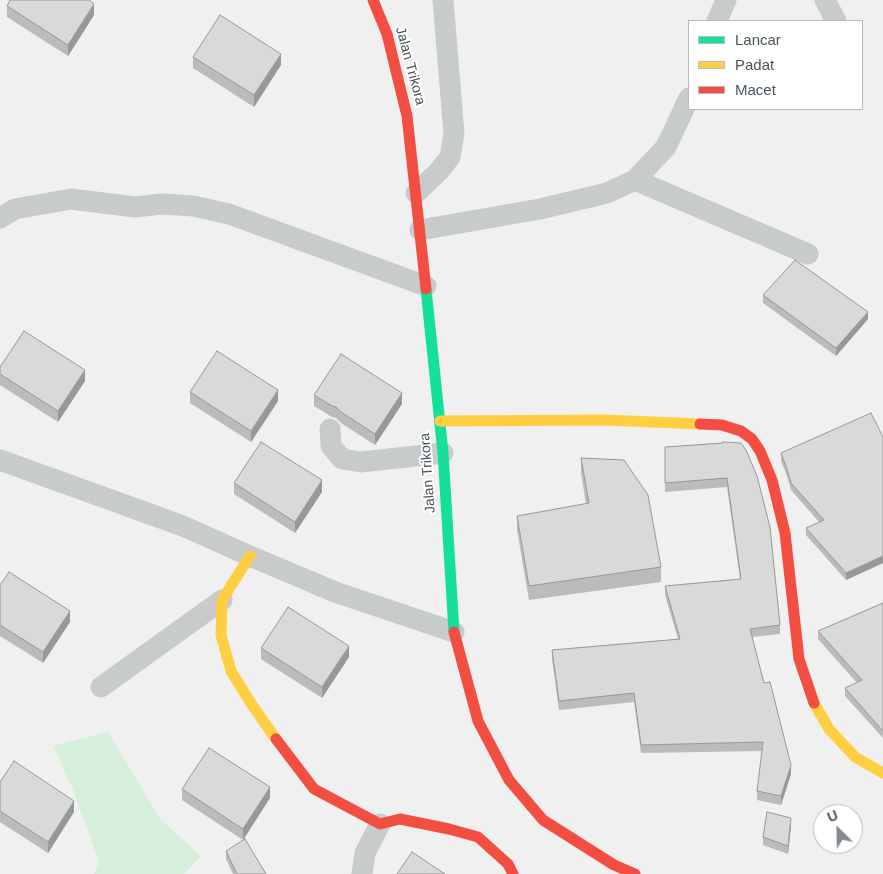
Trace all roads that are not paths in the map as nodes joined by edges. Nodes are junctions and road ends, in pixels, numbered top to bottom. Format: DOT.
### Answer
graph roads {
  1 [pos="373,0"];
  2 [pos="443,0"];
  3 [pos="726,0"];
  4 [pos="825,0"];
  5 [pos="717,20"];
  6 [pos="835,20"];
  7 [pos="688,100"];
  8 [pos="635,180"];
  9 [pos="416,193"];
  10 [pos="0,218"];
  11 [pos="420,230"];
  12 [pos="808,254"];
  13 [pos="426,286"];
  14 [pos="440,421"];
  15 [pos="330,429"];
  16 [pos="443,453"];
  17 [pos="0,460"];
  18 [pos="24,469"];
  19 [pos="0,478"];
  20 [pos="250,556"];
  21 [pos="222,600"];
  22 [pos="454,632"];
  23 [pos="101,687"];
  24 [pos="883,773"];
  25 [pos="380,824"];
  26 [pos="362,874"];
  27 [pos="513,874"];
  28 [pos="635,874"];
  1 -- 9 [label="street, Jalan Trikora"];
  2 -- 9 [label="street"];
  3 -- 5 [label="street"];
  4 -- 6 [label="street"];
  7 -- 8 [label="street"];
  8 -- 11 [label="street"];
  8 -- 12 [label="street"];
  9 -- 11 [label="street, Jalan Trikora"];
  10 -- 13 [label="street"];
  11 -- 13 [label="street, Jalan Trikora"];
  13 -- 14 [label="street, Jalan Trikora"];
  14 -- 16 [label="street, Jalan Trikora"];
  14 -- 24 [label="street"];
  15 -- 16 [label="street"];
  16 -- 22 [label="street, Jalan Trikora"];
  17 -- 18 [label="street"];
  18 -- 19 [label="street"];
  18 -- 20 [label="street"];
  20 -- 21 [label="street"];
  20 -- 22 [label="street"];
  21 -- 23 [label="street"];
  21 -- 25 [label="street"];
  22 -- 28 [label="street, Jalan Trikora"];
  25 -- 26 [label="street"];
  25 -- 27 [label="street"];
}
